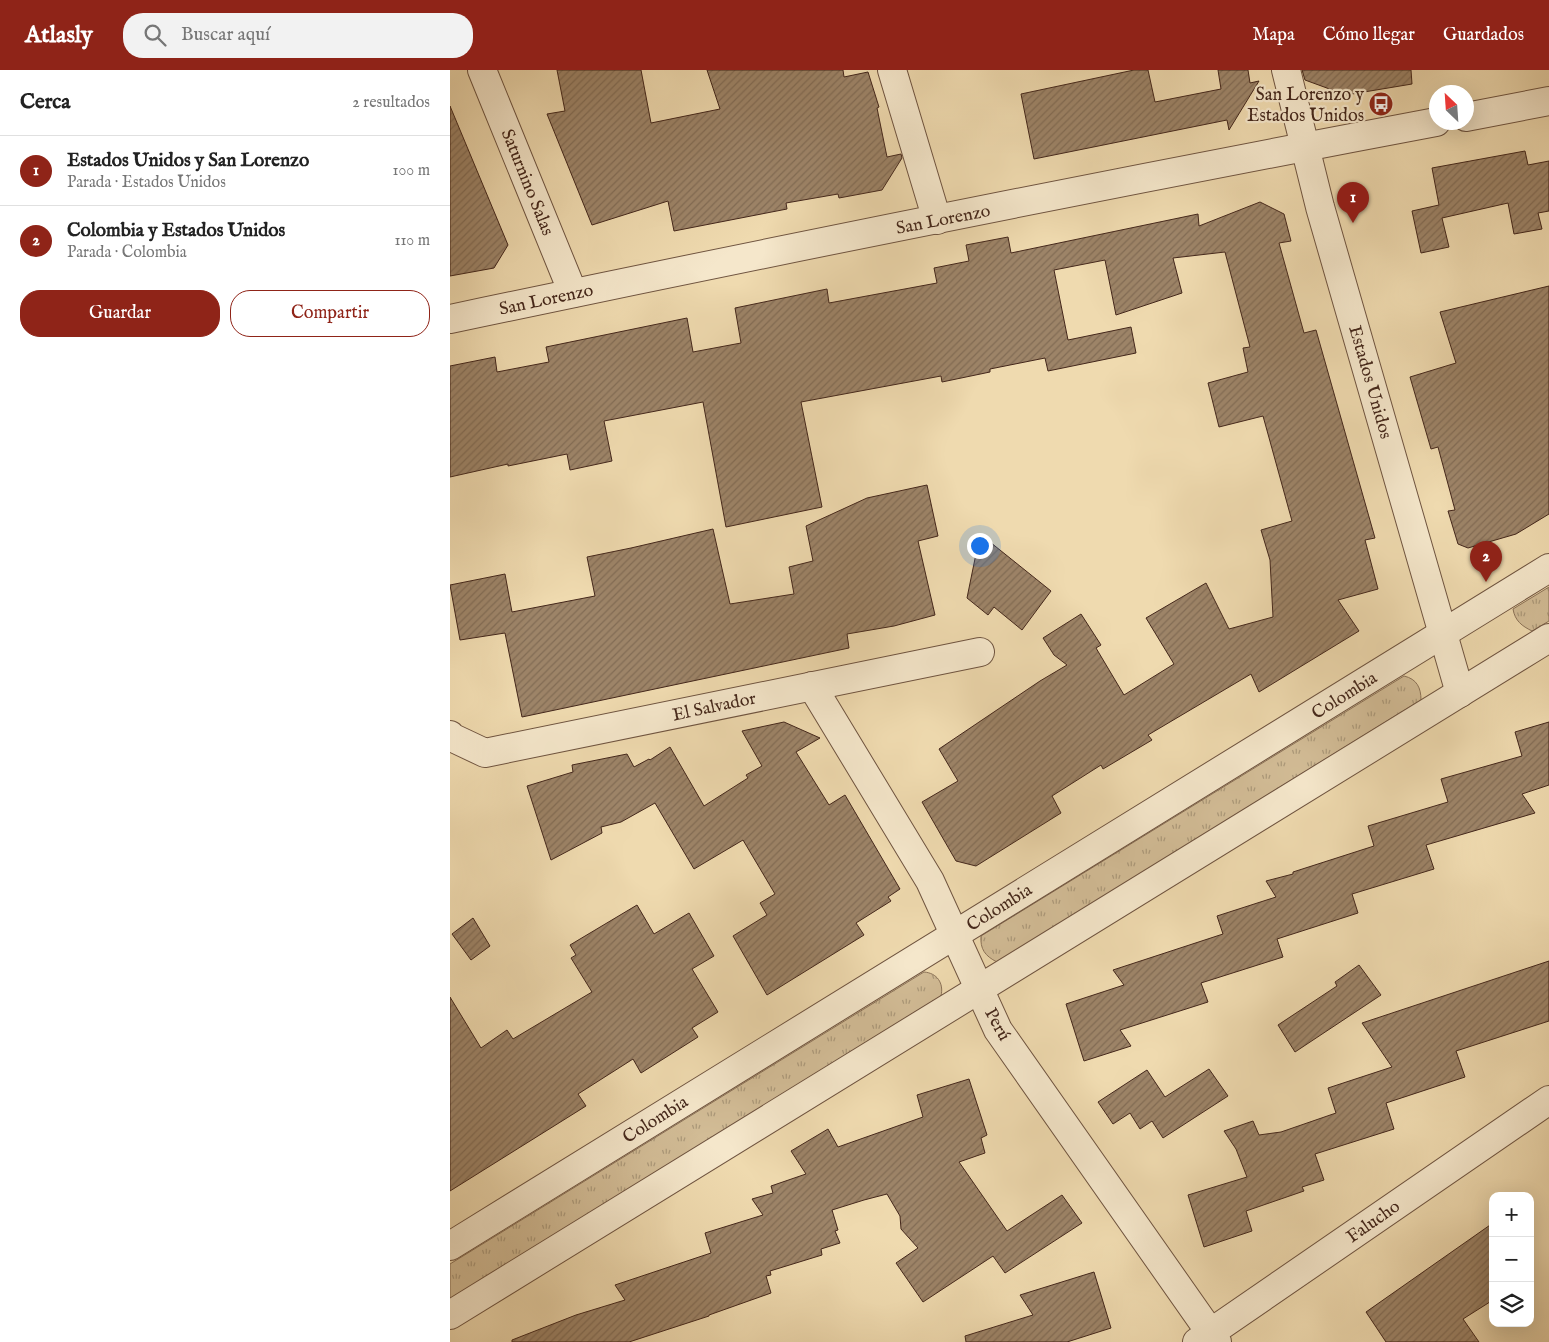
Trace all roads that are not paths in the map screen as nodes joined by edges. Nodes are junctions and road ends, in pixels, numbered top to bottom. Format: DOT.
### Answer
graph roads {
  1 [pos="482,70"];
  2 [pos="892,70"];
  3 [pos="1286,70"];
  4 [pos="1549,101"];
  5 [pos="1474,115"];
  6 [pos="1429,123"];
  7 [pos="1305,146"];
  8 [pos="938,220"];
  9 [pos="573,293"];
  10 [pos="450,319"];
  11 [pos="1549,568"];
  12 [pos="1443,634"];
  13 [pos="1549,638"];
  14 [pos="980,652"];
  15 [pos="812,686"];
  16 [pos="1460,692"];
  17 [pos="451,736"];
  18 [pos="954,935"];
  19 [pos="979,989"];
  20 [pos="1549,1100"];
  21 [pos="450,1246"];
  22 [pos="450,1315"];
  23 [pos="1208,1339"];
  1 -- 9 [label="street, Saturnino Salas"];
  2 -- 8 [label="street"];
  3 -- 7 [label="street, Estados Unidos"];
  4 -- 5 [label="street"];
  6 -- 7 [label="street, San Lorenzo"];
  7 -- 8 [label="street, San Lorenzo"];
  7 -- 12 [label="street, Estados Unidos"];
  8 -- 9 [label="street, San Lorenzo"];
  9 -- 10 [label="street, San Lorenzo"];
  11 -- 12 [label="street, Colombia"];
  12 -- 16 [label="street, Estados Unidos"];
  12 -- 18 [label="street, Colombia"];
  13 -- 16 [label="street"];
  14 -- 15 [label="street, El Salvador"];
  15 -- 17 [label="street, El Salvador"];
  15 -- 18 [label="street, Perú"];
  16 -- 19 [label="street"];
  18 -- 19 [label="street, Perú"];
  18 -- 21 [label="street, Colombia"];
  19 -- 22 [label="street"];
  19 -- 23 [label="street, Perú"];
  20 -- 23 [label="street, Falucho"];
}
